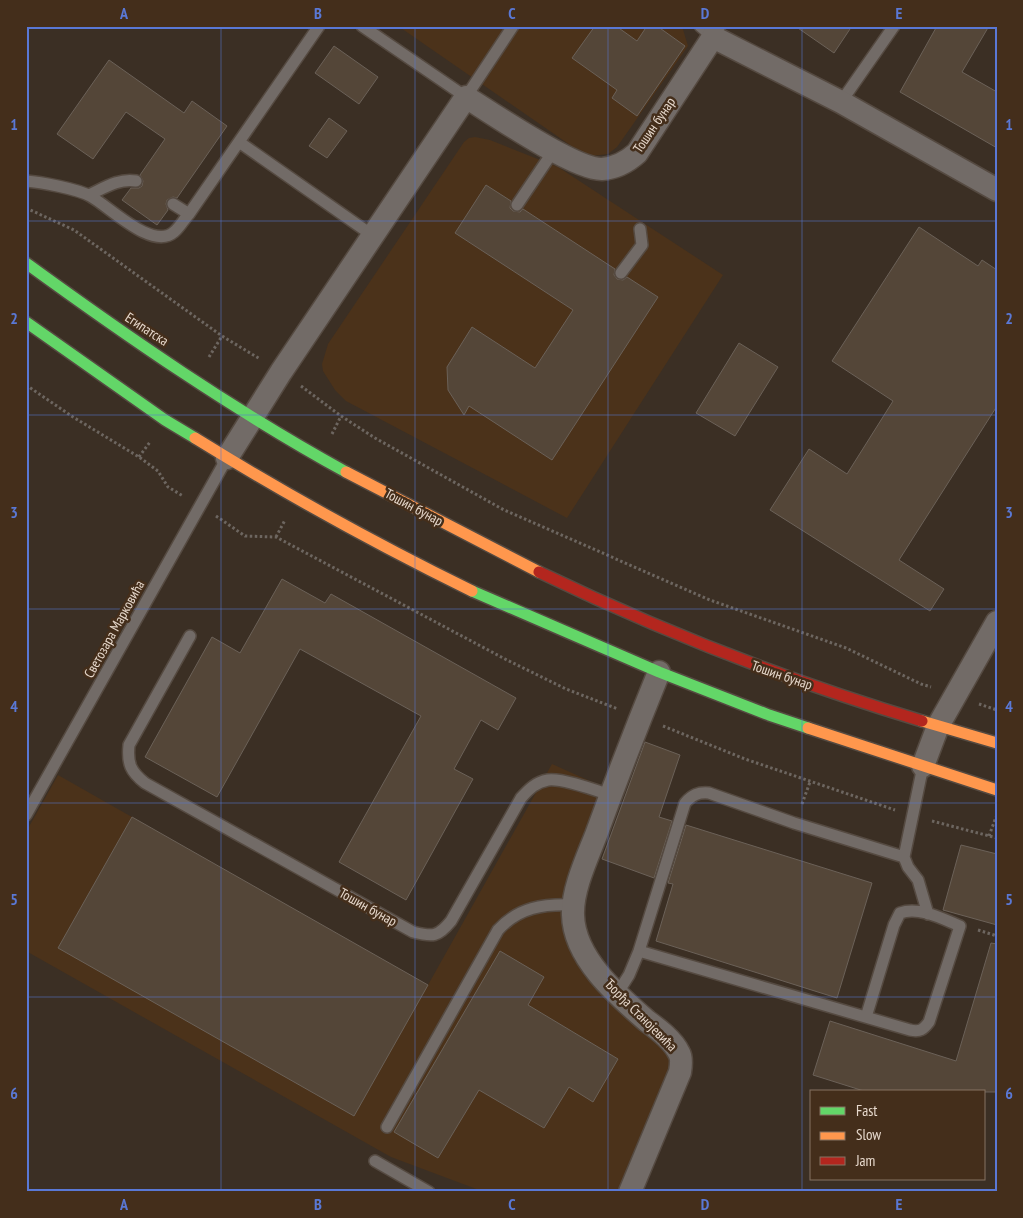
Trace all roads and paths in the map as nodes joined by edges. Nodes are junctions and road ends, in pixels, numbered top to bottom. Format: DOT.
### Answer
graph roads {
  1 [pos="319,26"];
  2 [pos="362,26"];
  3 [pos="513,26"];
  4 [pos="894,26"];
  5 [pos="711,30"];
  6 [pos="466,97"];
  7 [pos="841,102"];
  8 [pos="239,142"];
  9 [pos="554,150"];
  10 [pos="26,181"];
  11 [pos="136,181"];
  12 [pos="997,190"];
  13 [pos="89,195"];
  14 [pos="172,204"];
  15 [pos="517,205"];
  16 [pos="26,208"];
  17 [pos="189,214"];
  18 [pos="640,229"];
  19 [pos="372,235"];
  20 [pos="26,263"];
  21 [pos="621,273"];
  22 [pos="26,322"];
  23 [pos="222,336"];
  24 [pos="26,385"];
  25 [pos="341,416"];
  26 [pos="253,417"];
  27 [pos="139,457"];
  28 [pos="227,458"];
  29 [pos="997,622"];
  30 [pos="190,636"];
  31 [pos="659,672"];
  32 [pos="955,693"];
  33 [pos="997,710"];
  34 [pos="938,726"];
  35 [pos="997,743"];
  36 [pos="923,766"];
  37 [pos="810,782"];
  38 [pos="997,790"];
  39 [pos="610,795"];
  40 [pos="997,814"];
  41 [pos="26,815"];
  42 [pos="794,823"];
  43 [pos="989,836"];
  44 [pos="904,857"];
  45 [pos="573,905"];
  46 [pos="928,914"];
  47 [pos="639,951"];
  48 [pos="617,994"];
  49 [pos="866,1017"];
  50 [pos="387,1127"];
  51 [pos="375,1161"];
  52 [pos="429,1192"];
  53 [pos="630,1192"];
  1 -- 8 [label="lane"];
  2 -- 6 [label="lane, Тошин бунар"];
  3 -- 6 [label="lane"];
  4 -- 7 [label="lane"];
  5 -- 7 [label="street, Тошин бунар"];
  5 -- 9 [label="street, Тошин бунар"];
  6 -- 9 [label="street, Тошин бунар"];
  6 -- 19 [label="street"];
  7 -- 12 [label="street, Тошин бунар"];
  8 -- 17 [label="lane"];
  8 -- 19 [label="lane"];
  9 -- 15 [label="lane"];
  10 -- 13 [label="lane"];
  11 -- 13 [label="lane"];
  13 -- 17 [label="lane"];
  14 -- 17 [label="lane"];
  16 -- 23 [label="path"];
  18 -- 21 [label="lane"];
  19 -- 26 [label="street"];
  20 -- 26 [label="main road, Египатска"];
  22 -- 28 [label="main road"];
  24 -- 27 [label="path"];
  25 -- 32 [label="path"];
  26 -- 28 [label="street"];
  26 -- 34 [label="main road, Тошин бунар"];
  28 -- 31 [label="main road"];
  28 -- 41 [label="lane, Светозара Марковића"];
  29 -- 32 [label="street"];
  30 -- 39 [label="lane, Тошин бунар"];
  31 -- 36 [label="main road"];
  31 -- 39 [label="street, Ђорђа Станојевића"];
  32 -- 33 [label="path"];
  32 -- 34 [label="street"];
  34 -- 35 [label="main road, Тошин бунар"];
  34 -- 36 [label="street"];
  36 -- 38 [label="main road"];
  36 -- 44 [label="lane"];
  37 -- 42 [label="path"];
  39 -- 45 [label="street, Ђорђа Станојевића"];
  40 -- 43 [label="path"];
  42 -- 44 [label="lane"];
  42 -- 47 [label="lane"];
  44 -- 46 [label="lane"];
  45 -- 48 [label="street, Ђорђа Станојевића"];
  45 -- 50 [label="lane"];
  46 -- 49 [label="lane"];
  46 -- 49 [label="lane"];
  47 -- 48 [label="lane"];
  47 -- 49 [label="lane"];
  48 -- 53 [label="street, Ђорђа Станојевића"];
  51 -- 52 [label="lane"];
}
